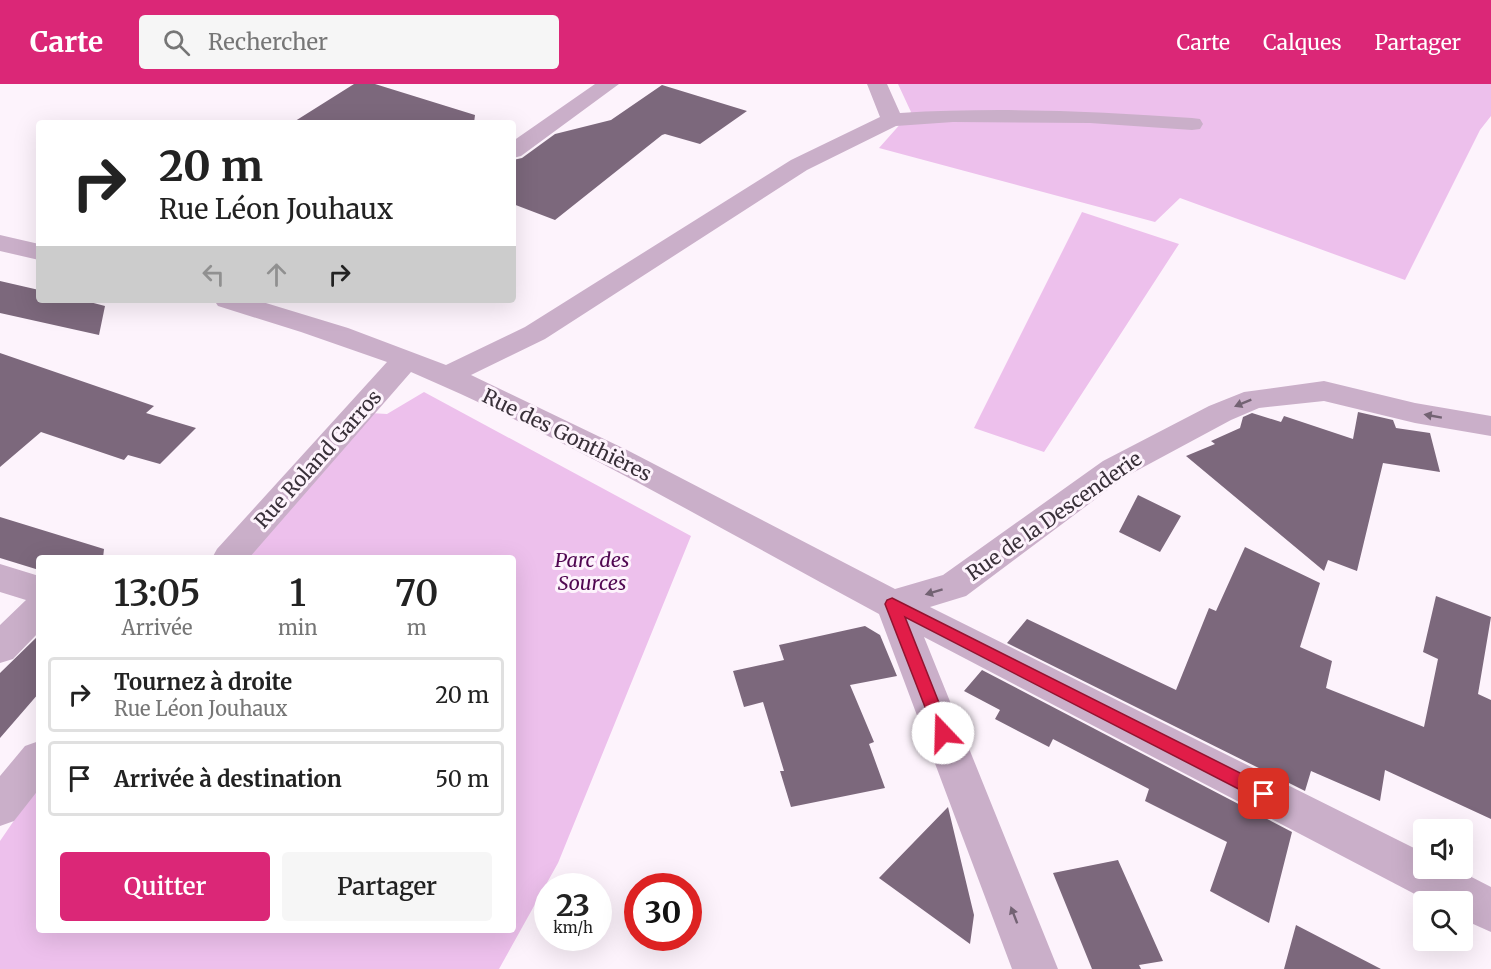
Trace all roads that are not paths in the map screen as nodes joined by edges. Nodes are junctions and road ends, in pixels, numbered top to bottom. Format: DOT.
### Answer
graph roads {
  1 [pos="609,84"];
  2 [pos="877,84"];
  3 [pos="892,120"];
  4 [pos="1192,124"];
  5 [pos="516,149"];
  6 [pos="0,243"];
  7 [pos="36,251"];
  8 [pos="251,303"];
  9 [pos="291,308"];
  10 [pos="406,360"];
  11 [pos="446,376"];
  12 [pos="1491,426"];
  13 [pos="233,555"];
  14 [pos="0,578"];
  15 [pos="36,589"];
  16 [pos="892,604"];
  17 [pos="36,612"];
  18 [pos="0,648"];
  19 [pos="36,763"];
  20 [pos="0,807"];
  21 [pos="1491,910"];
  22 [pos="1035,969"];
  1 -- 5 [label="street"];
  2 -- 3 [label="street"];
  3 -- 4 [label="street"];
  3 -- 11 [label="street"];
  6 -- 7 [label="street"];
  8 -- 9 [label="street, Rue des Gonthières"];
  9 -- 10 [label="street, Rue des Gonthières"];
  10 -- 11 [label="street, Rue des Gonthières"];
  10 -- 13 [label="street, Rue Roland Garros"];
  11 -- 16 [label="street, Rue des Gonthières"];
  12 -- 16 [label="street, Rue de la Descenderie, one-way"];
  14 -- 15 [label="street"];
  16 -- 21 [label="street, Rue des Gonthières"];
  22 -- 16 [label="street, one-way"];
  17 -- 18 [label="street"];
  19 -- 20 [label="street"];
}
